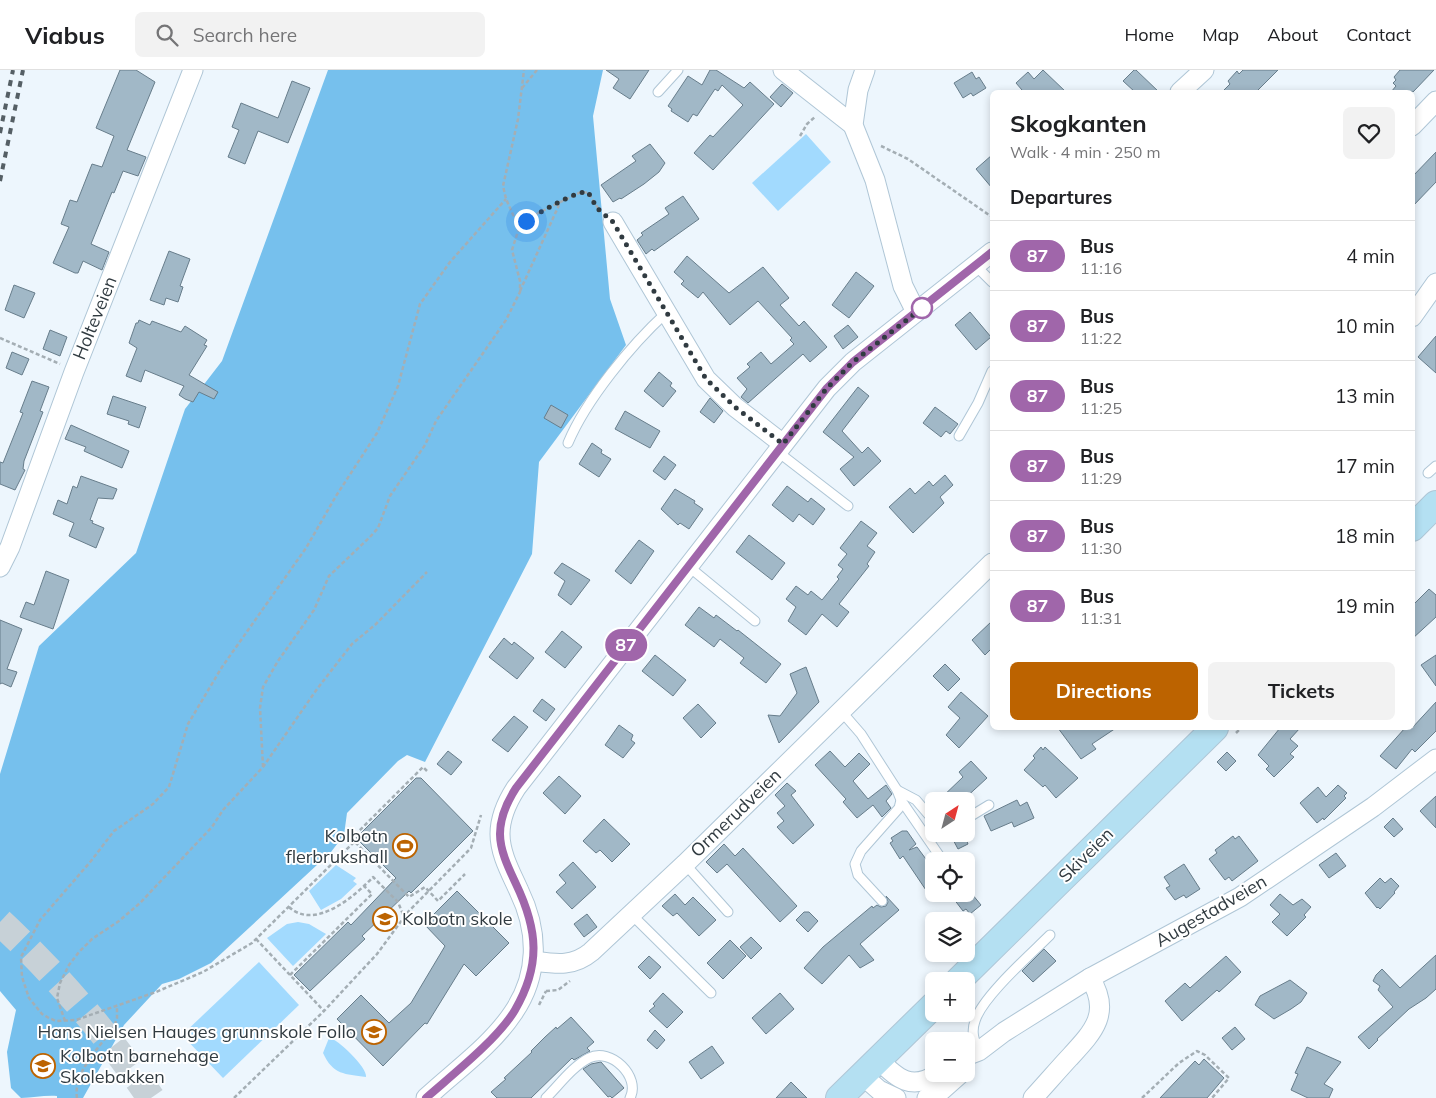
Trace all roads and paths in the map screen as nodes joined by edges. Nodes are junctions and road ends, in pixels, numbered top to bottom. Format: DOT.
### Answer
graph roads {
  1 [pos="193,70"];
  2 [pos="524,70"];
  3 [pos="538,70"];
  4 [pos="678,70"];
  5 [pos="783,70"];
  6 [pos="865,70"];
  7 [pos="1204,70"];
  8 [pos="521,88"];
  9 [pos="1182,90"];
  10 [pos="658,92"];
  11 [pos="1436,101"];
  12 [pos="827,104"];
  13 [pos="1415,123"];
  14 [pos="855,130"];
  15 [pos="800,136"];
  16 [pos="506,199"];
  17 [pos="560,203"];
  18 [pos="990,215"];
  19 [pos="613,222"];
  20 [pos="519,228"];
  21 [pos="990,254"];
  22 [pos="975,265"];
  23 [pos="990,280"];
  24 [pos="1436,283"];
  25 [pos="520,292"];
  26 [pos="916,312"];
  27 [pos="666,313"];
  28 [pos="1415,313"];
  29 [pos="0,338"];
  30 [pos="74,372"];
  31 [pos="990,376"];
  32 [pos="959,436"];
  33 [pos="568,443"];
  34 [pos="781,448"];
  35 [pos="1436,466"];
  36 [pos="1428,474"];
  37 [pos="848,506"];
  38 [pos="990,565"];
  39 [pos="688,566"];
  40 [pos="0,567"];
  41 [pos="427,572"];
  42 [pos="755,621"];
  43 [pos="841,711"];
  44 [pos="1212,730"];
  45 [pos="1436,759"];
  46 [pos="263,767"];
  47 [pos="427,771"];
  48 [pos="897,790"];
  49 [pos="901,800"];
  50 [pos="990,806"];
  51 [pos="925,810"];
  52 [pos="975,814"];
  53 [pos="481,815"];
  54 [pos="354,842"];
  55 [pos="937,852"];
  56 [pos="684,864"];
  57 [pos="465,874"];
  58 [pos="364,886"];
  59 [pos="429,891"];
  60 [pos="882,902"];
  61 [pos="289,907"];
  62 [pos="728,912"];
  63 [pos="631,914"];
  64 [pos="404,917"];
  65 [pos="1050,935"];
  66 [pos="256,939"];
  67 [pos="534,961"];
  68 [pos="967,972"];
  69 [pos="290,975"];
  70 [pos="574,976"];
  71 [pos="1090,978"];
  72 [pos="538,986"];
  73 [pos="711,993"];
  74 [pos="116,1007"];
  75 [pos="324,1011"];
  76 [pos="925,1014"];
  77 [pos="65,1021"];
  78 [pos="973,1032"];
  79 [pos="975,1052"];
  80 [pos="870,1067"];
  81 [pos="925,1080"];
  82 [pos="951,1082"];
  83 [pos="78,1098"];
  84 [pos="234,1098"];
  85 [pos="426,1098"];
  86 [pos="546,1098"];
  87 [pos="630,1098"];
  88 [pos="839,1098"];
  89 [pos="896,1098"];
  90 [pos="927,1098"];
  91 [pos="1033,1098"];
  92 [pos="1142,1098"];
  93 [pos="1212,1098"];
  1 -- 30 [label="street, Holteveien"];
  2 -- 8 [label="path"];
  3 -- 8 [label="path"];
  4 -- 10 [label="lane"];
  5 -- 12 [label="street"];
  6 -- 14 [label="street"];
  7 -- 9 [label="street"];
  8 -- 16 [label="path"];
  11 -- 13 [label="street"];
  12 -- 14 [label="street"];
  12 -- 15 [label="path"];
  14 -- 18 [label="path"];
  14 -- 26 [label="street"];
  16 -- 20 [label="path"];
  16 -- 77 [label="path"];
  17 -- 19 [label="path"];
  17 -- 20 [label="path"];
  17 -- 25 [label="path"];
  19 -- 27 [label="street"];
  20 -- 25 [label="path"];
  21 -- 22 [label="street"];
  22 -- 23 [label="lane"];
  22 -- 26 [label="street"];
  24 -- 28 [label="street"];
  25 -- 46 [label="path"];
  26 -- 34 [label="street"];
  27 -- 33 [label="lane"];
  27 -- 34 [label="street"];
  29 -- 30 [label="path"];
  30 -- 40 [label="street, Holteveien"];
  31 -- 32 [label="lane"];
  34 -- 37 [label="lane"];
  34 -- 39 [label="street"];
  35 -- 36 [label="lane"];
  38 -- 43 [label="street, Ormerudveien"];
  39 -- 42 [label="lane"];
  39 -- 67 [label="street"];
  41 -- 46 [label="path"];
  43 -- 48 [label="lane"];
  43 -- 56 [label="street, Ormerudveien"];
  44 -- 68 [label="main road, Skiveien"];
  45 -- 71 [label="street, Augestadveien"];
  46 -- 77 [label="path"];
  47 -- 54 [label="path"];
  48 -- 49 [label="lane"];
  48 -- 51 [label="lane"];
  49 -- 55 [label="lane"];
  49 -- 60 [label="lane"];
  50 -- 52 [label="lane"];
  53 -- 59 [label="path"];
  54 -- 59 [label="path"];
  54 -- 61 [label="path"];
  56 -- 62 [label="lane"];
  56 -- 63 [label="street, Ormerudveien"];
  57 -- 59 [label="path"];
  58 -- 61 [label="path"];
  58 -- 64 [label="path"];
  58 -- 69 [label="path"];
  59 -- 64 [label="path"];
  61 -- 66 [label="path"];
  63 -- 67 [label="street, Ormerudveien"];
  63 -- 73 [label="lane"];
  64 -- 75 [label="path"];
  65 -- 78 [label="lane"];
  66 -- 69 [label="path"];
  66 -- 74 [label="path"];
  67 -- 85 [label="street"];
  69 -- 75 [label="path"];
  70 -- 72 [label="path"];
  71 -- 79 [label="street, Augestadveien"];
  71 -- 91 [label="street"];
  74 -- 77 [label="path"];
  74 -- 83 [label="path"];
  75 -- 84 [label="path"];
  76 -- 80 [label="main road"];
  80 -- 81 [label="street"];
  80 -- 88 [label="main road"];
  80 -- 89 [label="street"];
  82 -- 90 [label="street"];
  86 -- 87 [label="lane"];
  92 -- 93 [label="path"];
}
